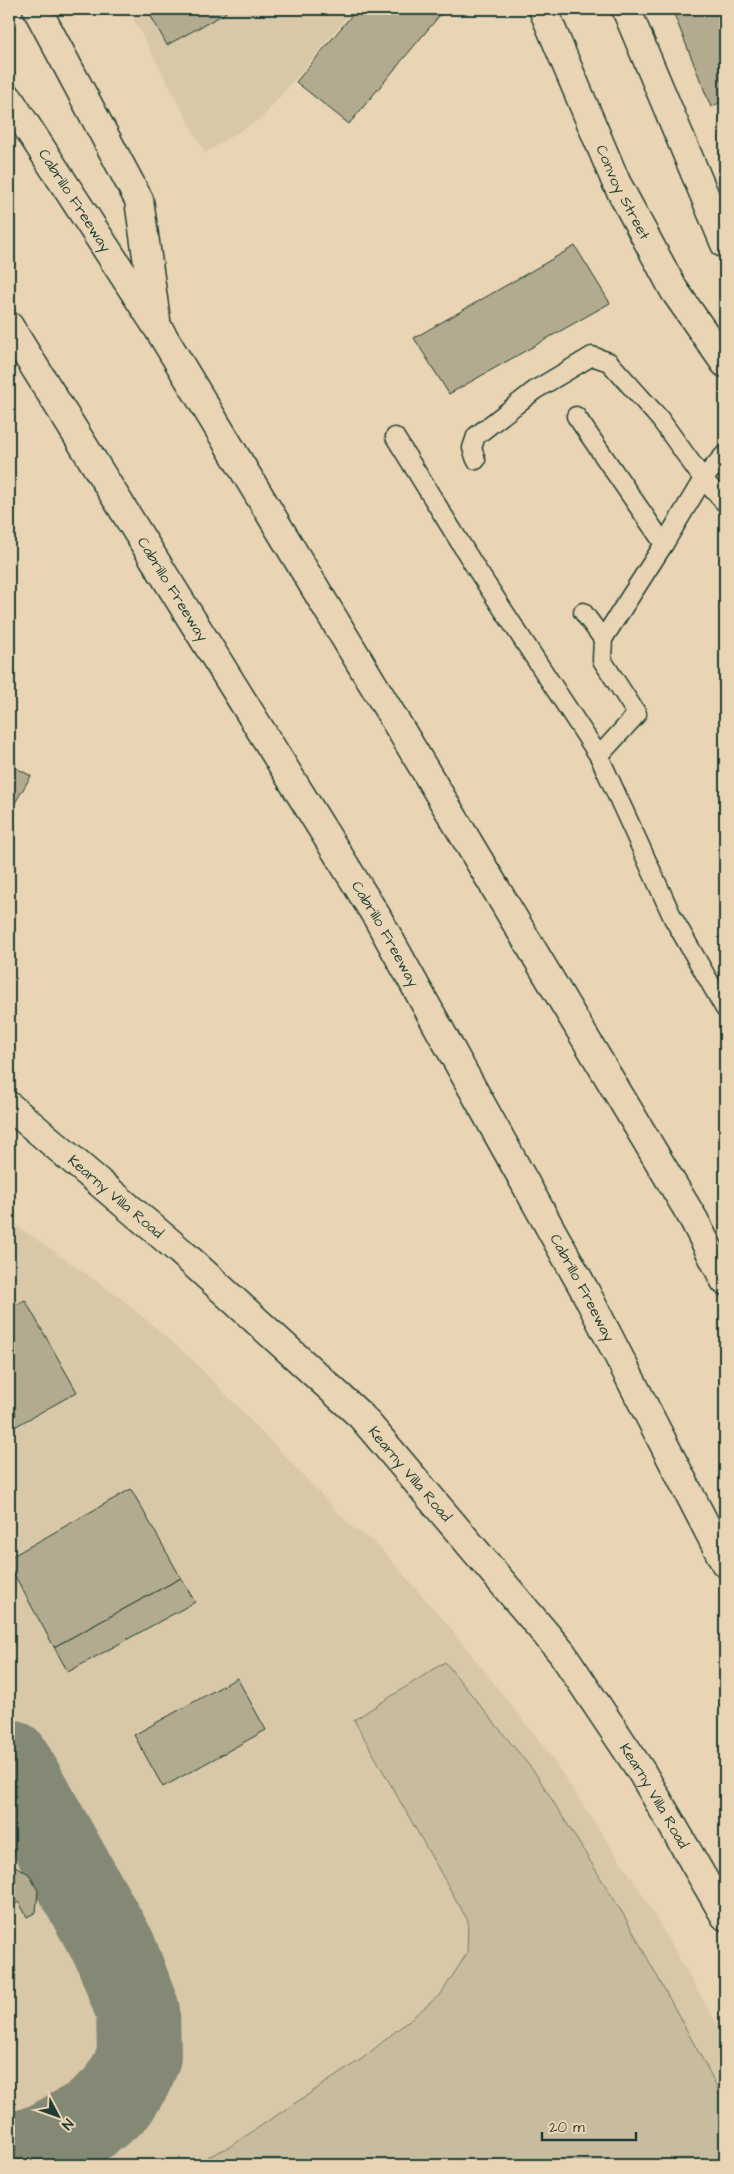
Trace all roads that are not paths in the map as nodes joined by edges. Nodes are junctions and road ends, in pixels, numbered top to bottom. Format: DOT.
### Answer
graph roads {
  1 [pos="37,9"];
  2 [pos="543,9"];
  3 [pos="626,9"];
  4 [pos="9,99"];
  5 [pos="725,244"];
  6 [pos="9,326"];
  7 [pos="158,328"];
  8 [pos="725,363"];
  9 [pos="576,416"];
  10 [pos="395,437"];
  11 [pos="725,454"];
  12 [pos="476,460"];
  13 [pos="704,479"];
  14 [pos="725,503"];
  15 [pos="664,544"];
  16 [pos="583,612"];
  17 [pos="603,639"];
  18 [pos="599,756"];
  19 [pos="725,1009"];
  20 [pos="9,1106"];
  21 [pos="725,1281"];
  22 [pos="725,1564"];
  23 [pos="725,1916"];
  1 -- 7 [label="main road"];
  2 -- 8 [label="main road, Convoy Street"];
  3 -- 5 [label="main road"];
  4 -- 7 [label="main road, Cabrillo Freeway"];
  6 -- 22 [label="main road, Cabrillo Freeway"];
  7 -- 21 [label="main road, Cabrillo Freeway"];
  9 -- 15 [label="lane"];
  10 -- 18 [label="lane"];
  11 -- 13 [label="lane"];
  12 -- 13 [label="lane"];
  13 -- 14 [label="lane"];
  13 -- 15 [label="lane"];
  15 -- 17 [label="lane"];
  16 -- 17 [label="lane"];
  17 -- 18 [label="lane"];
  18 -- 19 [label="lane"];
  20 -- 23 [label="main road, Kearny Villa Road"];
}
